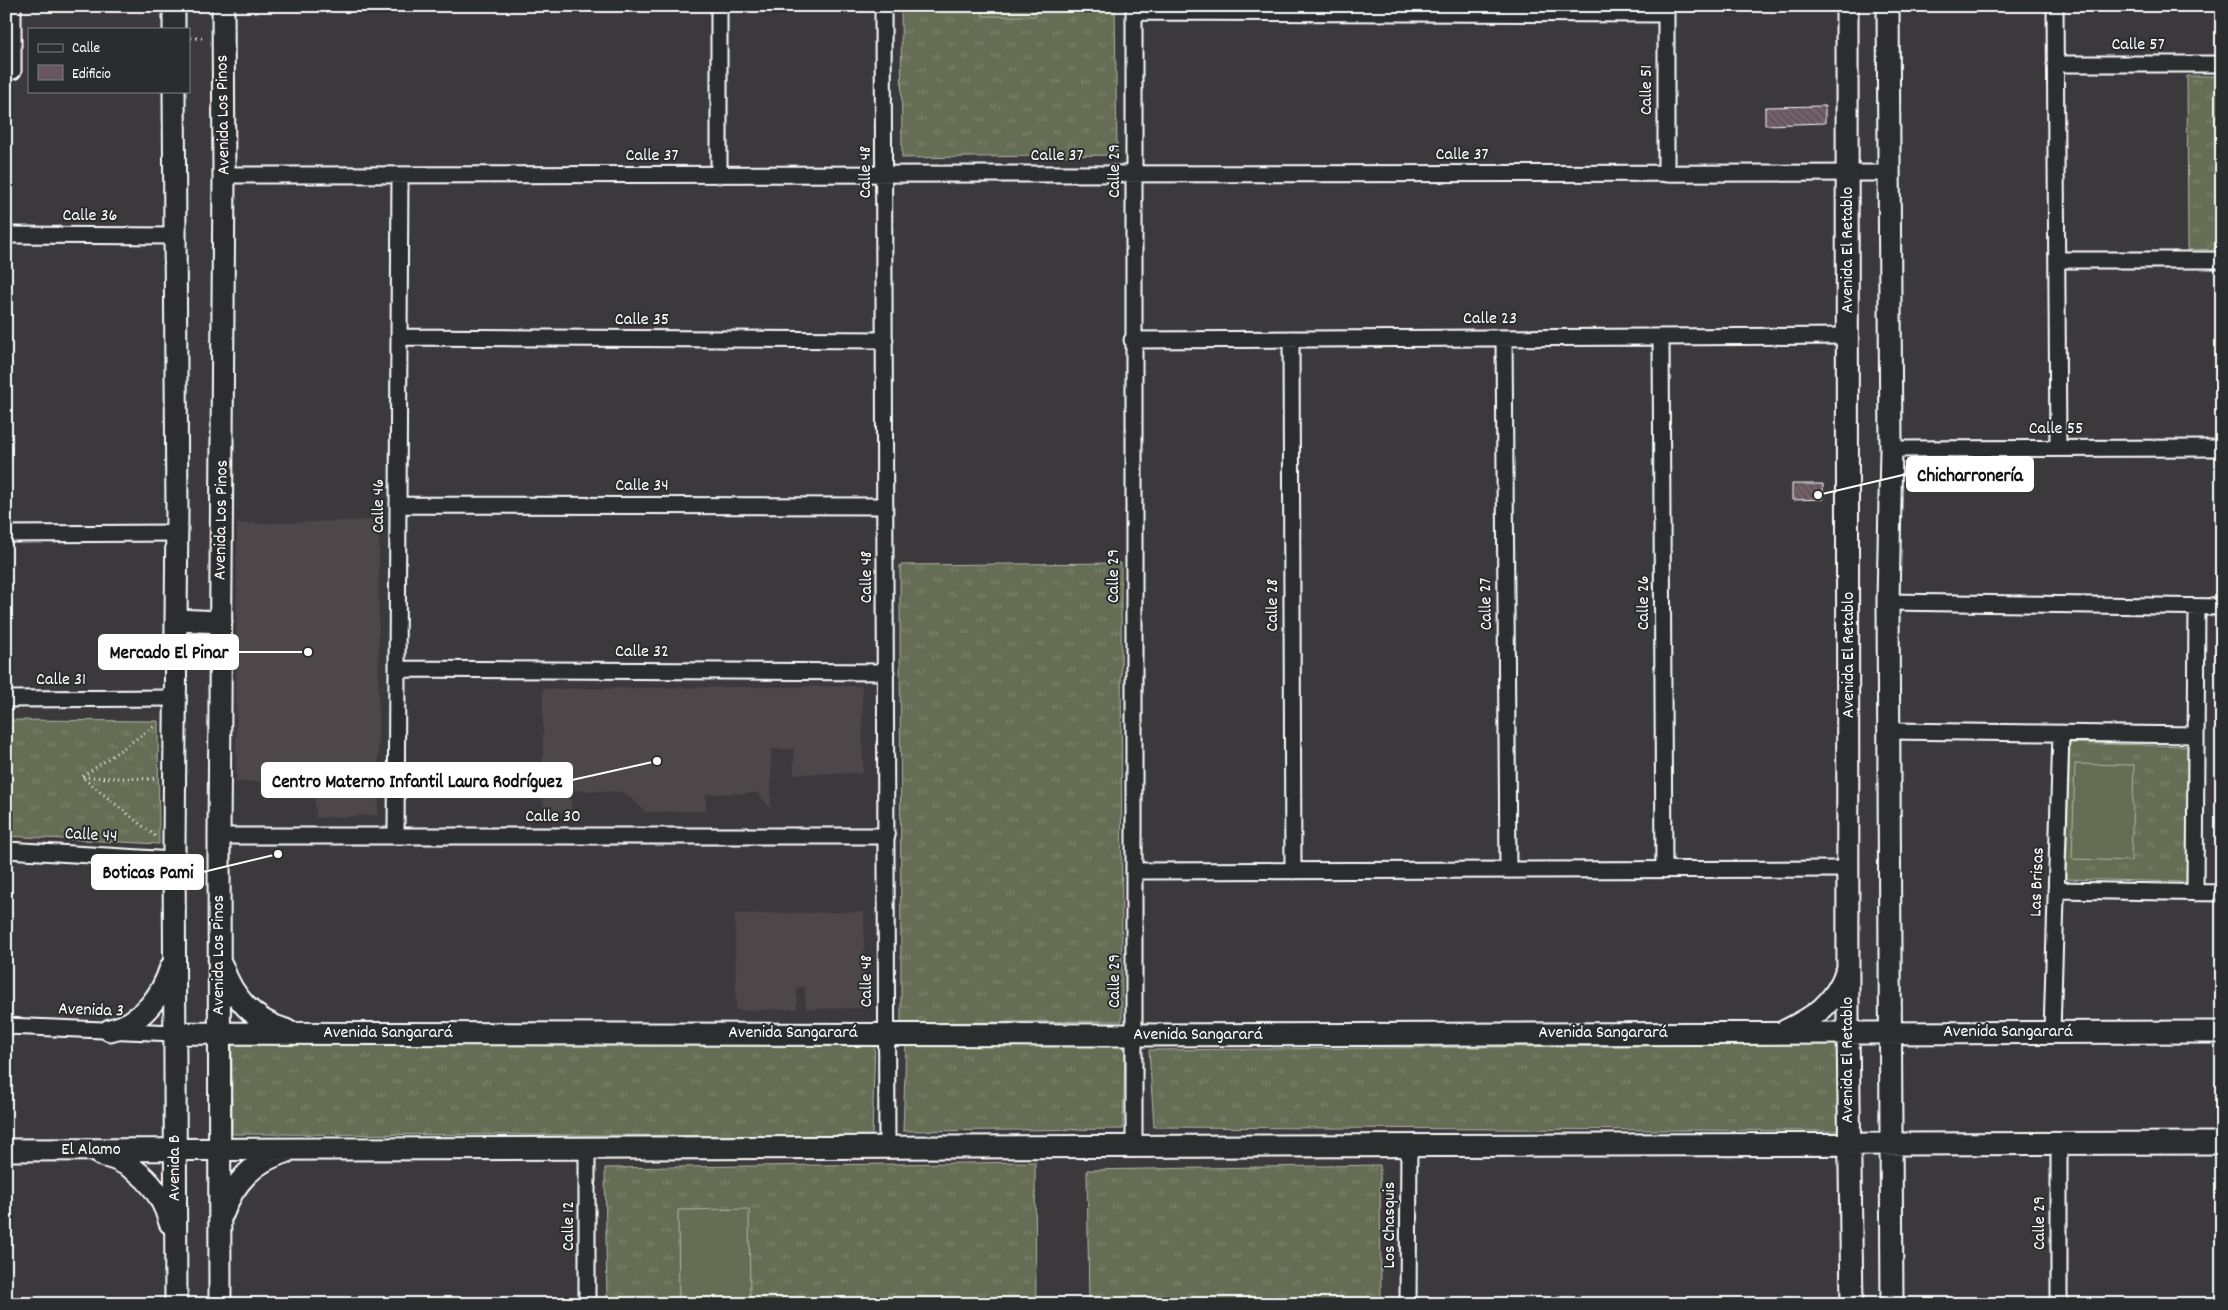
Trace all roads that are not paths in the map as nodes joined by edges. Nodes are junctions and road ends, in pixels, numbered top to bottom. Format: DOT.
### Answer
graph roads {
  1 [pos="13,6"];
  2 [pos="174,6"];
  3 [pos="222,6"];
  4 [pos="719,6"];
  5 [pos="883,6"];
  6 [pos="1847,6"];
  7 [pos="1888,6"];
  8 [pos="2055,6"];
  9 [pos="1134,9"];
  10 [pos="1288,10"];
  11 [pos="1506,10"];
  12 [pos="1666,10"];
  13 [pos="174,28"];
  14 [pos="2055,64"];
  15 [pos="2222,64"];
  16 [pos="10,70"];
  17 [pos="28,71"];
  18 [pos="174,92"];
  19 [pos="885,174"];
  20 [pos="1133,174"];
  21 [pos="1666,174"];
  22 [pos="1848,174"];
  23 [pos="1889,174"];
  24 [pos="224,175"];
  25 [pos="400,175"];
  26 [pos="718,175"];
  27 [pos="6,235"];
  28 [pos="175,236"];
  29 [pos="2058,260"];
  30 [pos="2222,260"];
  31 [pos="1848,336"];
  32 [pos="399,337"];
  33 [pos="1661,337"];
  34 [pos="1504,338"];
  35 [pos="1291,339"];
  36 [pos="885,340"];
  37 [pos="1132,340"];
  38 [pos="2058,448"];
  39 [pos="2222,448"];
  40 [pos="1891,449"];
  41 [pos="398,505"];
  42 [pos="885,506"];
  43 [pos="176,533"];
  44 [pos="6,534"];
  45 [pos="1888,602"];
  46 [pos="2197,607"];
  47 [pos="2222,607"];
  48 [pos="176,620"];
  49 [pos="220,622"];
  50 [pos="397,668"];
  51 [pos="886,672"];
  52 [pos="175,698"];
  53 [pos="6,699"];
  54 [pos="1890,731"];
  55 [pos="2061,733"];
  56 [pos="2196,735"];
  57 [pos="219,836"];
  58 [pos="396,836"];
  59 [pos="887,836"];
  60 [pos="6,850"];
  61 [pos="174,860"];
  62 [pos="1849,869"];
  63 [pos="1293,870"];
  64 [pos="1508,870"];
  65 [pos="1664,870"];
  66 [pos="1134,871"];
  67 [pos="2056,890"];
  68 [pos="2195,893"];
  69 [pos="2222,893"];
  70 [pos="219,948"];
  71 [pos="174,949"];
  72 [pos="1848,966"];
  73 [pos="6,1026"];
  74 [pos="110,1030"];
  75 [pos="1784,1032"];
  76 [pos="1848,1032"];
  77 [pos="1891,1032"];
  78 [pos="2052,1032"];
  79 [pos="2222,1032"];
  80 [pos="175,1033"];
  81 [pos="219,1033"];
  82 [pos="306,1033"];
  83 [pos="886,1033"];
  84 [pos="1134,1035"];
  85 [pos="2059,1143"];
  86 [pos="2222,1143"];
  87 [pos="1848,1144"];
  88 [pos="1893,1144"];
  89 [pos="1409,1145"];
  90 [pos="1134,1146"];
  91 [pos="887,1147"];
  92 [pos="308,1148"];
  93 [pos="587,1148"];
  94 [pos="175,1149"];
  95 [pos="219,1149"];
  96 [pos="6,1150"];
  97 [pos="77,1150"];
  98 [pos="220,1233"];
  99 [pos="175,1244"];
  100 [pos="176,1304"];
  101 [pos="220,1304"];
  102 [pos="587,1304"];
  103 [pos="1408,1304"];
  104 [pos="1852,1304"];
  105 [pos="1892,1304"];
  106 [pos="2059,1304"];
  1 -- 16 [label="street"];
  2 -- 13 [label="street"];
  3 -- 24 [label="street, Avenida Los Pinos"];
  4 -- 26 [label="street"];
  5 -- 19 [label="street, Calle 48"];
  6 -- 22 [label="street, Avenida El Retablo"];
  7 -- 23 [label="street"];
  8 -- 14 [label="street"];
  9 -- 10 [label="street"];
  9 -- 20 [label="street, Calle 29"];
  10 -- 11 [label="street"];
  11 -- 12 [label="street"];
  12 -- 21 [label="street, Calle 51"];
  14 -- 15 [label="street, Calle 57"];
  14 -- 29 [label="street"];
  16 -- 17 [label="street"];
  18 -- 28 [label="street"];
  19 -- 20 [label="street, Calle 37"];
  19 -- 26 [label="street, Calle 37"];
  19 -- 36 [label="street, Calle 48"];
  20 -- 21 [label="street, Calle 37"];
  20 -- 37 [label="street, Calle 29"];
  21 -- 22 [label="street, Calle 37"];
  22 -- 23 [label="street, Calle 37"];
  22 -- 31 [label="street, Avenida El Retablo"];
  23 -- 40 [label="street"];
  24 -- 25 [label="street, Calle 37"];
  24 -- 49 [label="street, Avenida Los Pinos"];
  25 -- 26 [label="street, Calle 37"];
  25 -- 32 [label="street, Calle 46"];
  27 -- 28 [label="street, Calle 36"];
  28 -- 43 [label="street"];
  29 -- 30 [label="street"];
  29 -- 38 [label="street"];
  31 -- 33 [label="street, Calle 23"];
  31 -- 62 [label="street, Avenida El Retablo"];
  32 -- 36 [label="street, Calle 35"];
  32 -- 41 [label="street, Calle 46"];
  33 -- 34 [label="street, Calle 23"];
  33 -- 65 [label="street, Calle 26"];
  34 -- 35 [label="street, Calle 23"];
  34 -- 64 [label="street, Calle 27"];
  35 -- 37 [label="street, Calle 23"];
  35 -- 63 [label="street, Calle 28"];
  36 -- 42 [label="street, Calle 48"];
  37 -- 66 [label="street, Calle 29"];
  38 -- 39 [label="street, Calle 55"];
  38 -- 40 [label="street, Calle 55"];
  40 -- 45 [label="street"];
  41 -- 42 [label="street, Calle 34"];
  41 -- 50 [label="street, Calle 46"];
  42 -- 51 [label="street, Calle 48"];
  43 -- 44 [label="street"];
  43 -- 48 [label="street"];
  45 -- 46 [label="street"];
  45 -- 54 [label="street"];
  46 -- 47 [label="street"];
  46 -- 56 [label="street"];
  48 -- 49 [label="street"];
  48 -- 52 [label="street"];
  49 -- 57 [label="street, Avenida Los Pinos"];
  50 -- 51 [label="street, Calle 32"];
  50 -- 58 [label="street, Calle 46"];
  51 -- 59 [label="street, Calle 48"];
  52 -- 53 [label="street, Calle 31"];
  52 -- 61 [label="street"];
  54 -- 55 [label="street"];
  54 -- 77 [label="street"];
  55 -- 56 [label="street"];
  55 -- 67 [label="street, Las Brisas"];
  56 -- 68 [label="street"];
  57 -- 58 [label="street, Calle 30"];
  57 -- 70 [label="street, Avenida Los Pinos"];
  58 -- 59 [label="street, Calle 30"];
  59 -- 83 [label="street, Calle 48"];
  60 -- 61 [label="street, Calle 44"];
  61 -- 71 [label="street"];
  62 -- 65 [label="street"];
  62 -- 72 [label="street, Avenida El Retablo"];
  63 -- 64 [label="street"];
  63 -- 66 [label="street"];
  64 -- 65 [label="street"];
  66 -- 84 [label="street, Calle 29"];
  67 -- 68 [label="street"];
  67 -- 78 [label="street, Las Brisas"];
  68 -- 69 [label="street"];
  70 -- 81 [label="street, Avenida Los Pinos"];
  70 -- 82 [label="street"];
  71 -- 74 [label="street"];
  71 -- 80 [label="street"];
  72 -- 75 [label="street"];
  72 -- 76 [label="street, Avenida El Retablo"];
  73 -- 74 [label="street, Avenida 3"];
  74 -- 80 [label="street, Avenida 3"];
  75 -- 76 [label="street, Avenida Sangarará"];
  75 -- 84 [label="street, Avenida Sangarará"];
  76 -- 77 [label="street, Avenida Sangarará"];
  76 -- 87 [label="street, Avenida El Retablo"];
  77 -- 78 [label="street, Avenida Sangarará"];
  77 -- 88 [label="street"];
  78 -- 79 [label="street, Avenida Sangarará"];
  80 -- 81 [label="street, Avenida Sangarará"];
  80 -- 94 [label="street, Avenida B"];
  81 -- 82 [label="street, Avenida Sangarará"];
  81 -- 95 [label="street"];
  82 -- 83 [label="street, Avenida Sangarará"];
  83 -- 84 [label="street, Avenida Sangarará"];
  83 -- 91 [label="street, Calle 48"];
  84 -- 90 [label="street, Calle 29"];
  85 -- 86 [label="street"];
  85 -- 88 [label="street"];
  85 -- 106 [label="street, Calle 29"];
  87 -- 88 [label="street"];
  87 -- 89 [label="street"];
  87 -- 104 [label="street, Avenida El Retablo"];
  88 -- 105 [label="street"];
  89 -- 90 [label="street"];
  89 -- 103 [label="street, Los Chasquis"];
  90 -- 91 [label="street"];
  91 -- 93 [label="street"];
  92 -- 93 [label="street"];
  92 -- 95 [label="street"];
  92 -- 98 [label="street"];
  93 -- 102 [label="street, Calle 12"];
  94 -- 95 [label="street"];
  94 -- 97 [label="street, El Alamo"];
  94 -- 99 [label="street, Avenida B"];
  95 -- 98 [label="street"];
  96 -- 97 [label="street, El Alamo"];
  97 -- 99 [label="street"];
  98 -- 101 [label="street"];
  99 -- 100 [label="street, Avenida B"];
}
